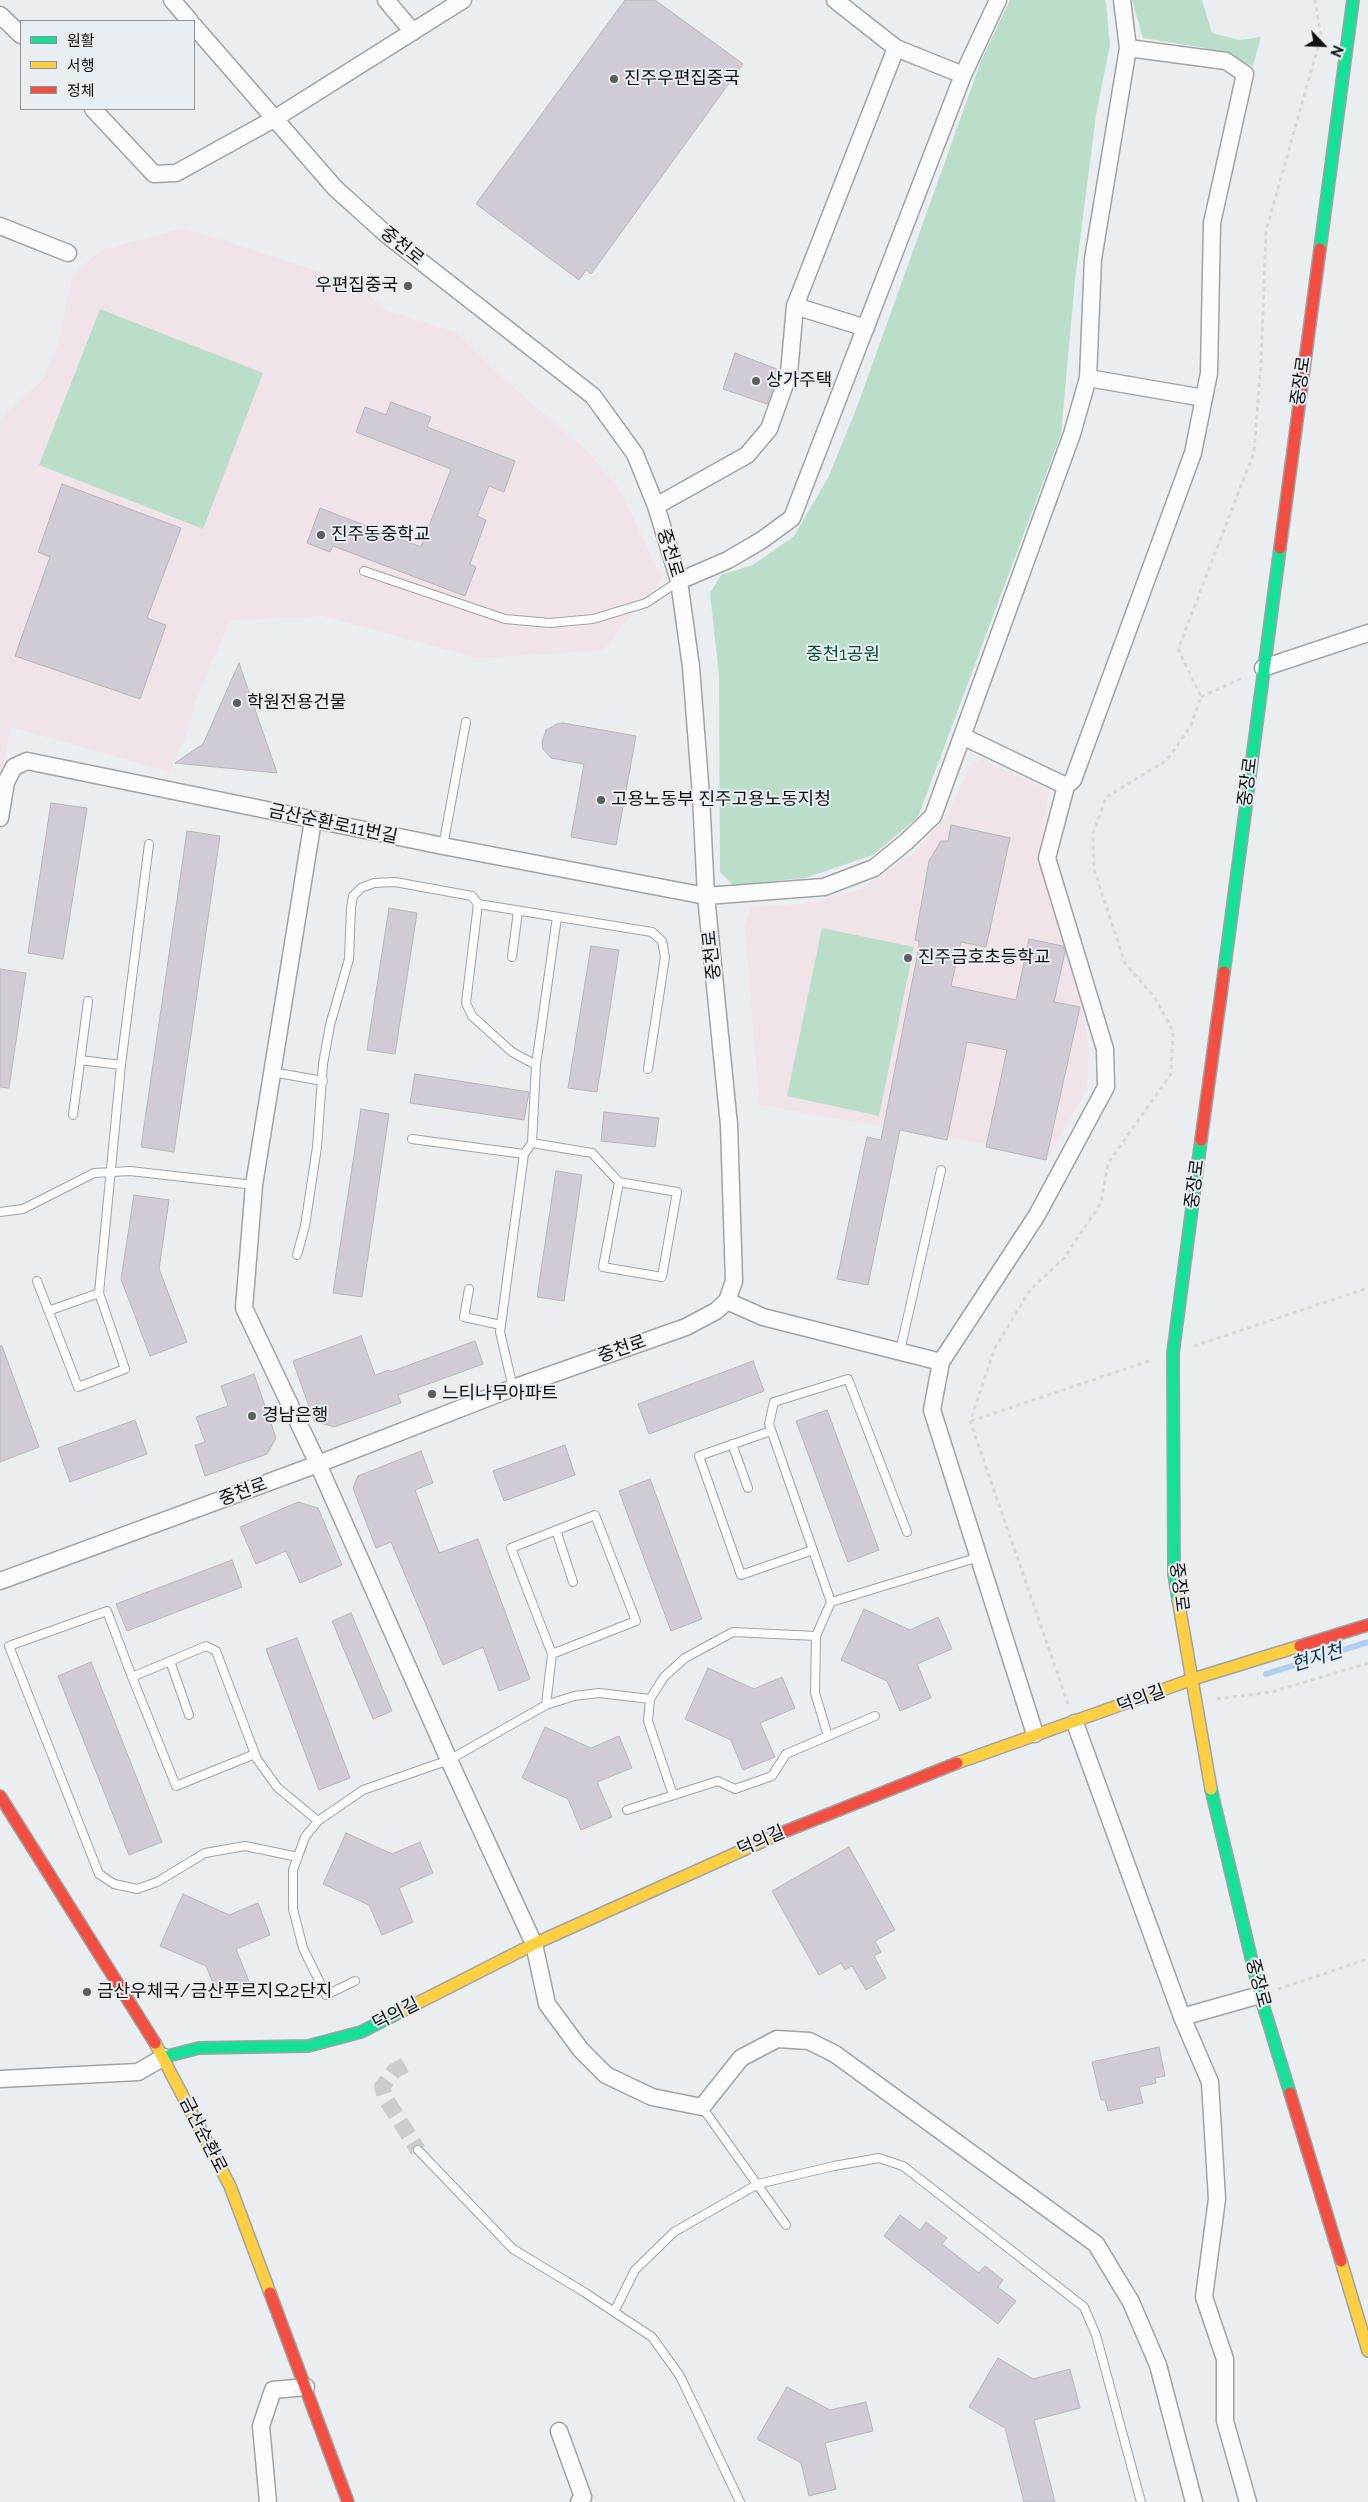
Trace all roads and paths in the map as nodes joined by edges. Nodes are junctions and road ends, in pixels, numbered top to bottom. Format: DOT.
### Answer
graph roads {
  1 [pos="172,0"];
  2 [pos="386,0"];
  3 [pos="463,0"];
  4 [pos="835,0"];
  5 [pos="998,0"];
  6 [pos="1122,0"];
  7 [pos="1315,0"];
  8 [pos="1353,0"];
  9 [pos="0,15"];
  10 [pos="189,20"];
  11 [pos="195,27"];
  12 [pos="413,32"];
  13 [pos="20,34"];
  14 [pos="896,48"];
  15 [pos="1128,48"];
  16 [pos="962,75"];
  17 [pos="94,110"];
  18 [pos="274,119"];
  19 [pos="0,226"];
  20 [pos="68,253"];
  21 [pos="795,306"];
  22 [pos="866,328"];
  23 [pos="1088,378"];
  24 [pos="1204,398"];
  25 [pos="656,506"];
  26 [pos="364,572"];
  27 [pos="680,581"];
  28 [pos="1368,633"];
  29 [pos="1263,668"];
  30 [pos="1201,696"];
  31 [pos="466,722"];
  32 [pos="962,736"];
  33 [pos="1066,786"];
  34 [pos="0,818"];
  35 [pos="314,820"];
  36 [pos="149,844"];
  37 [pos="443,846"];
  38 [pos="706,896"];
  39 [pos="478,904"];
  40 [pos="518,911"];
  41 [pos="557,917"];
  42 [pos="512,957"];
  43 [pos="88,1001"];
  44 [pos="80,1060"];
  45 [pos="121,1064"];
  46 [pos="536,1065"];
  47 [pos="648,1069"];
  48 [pos="272,1072"];
  49 [pos="323,1081"];
  50 [pos="73,1115"];
  51 [pos="412,1139"];
  52 [pos="532,1143"];
  53 [pos="524,1154"];
  54 [pos="940,1170"];
  55 [pos="110,1172"];
  56 [pos="619,1182"];
  57 [pos="254,1185"];
  58 [pos="0,1212"];
  59 [pos="297,1254"];
  60 [pos="37,1281"];
  61 [pos="468,1289"];
  62 [pos="98,1293"];
  63 [pos="727,1301"];
  64 [pos="48,1311"];
  65 [pos="501,1325"];
  66 [pos="900,1351"];
  67 [pos="941,1362"];
  68 [pos="513,1388"];
  69 [pos="771,1431"];
  70 [pos="732,1444"];
  71 [pos="318,1464"];
  72 [pos="748,1488"];
  73 [pos="556,1530"];
  74 [pos="906,1532"];
  75 [pos="813,1550"];
  76 [pos="979,1557"];
  77 [pos="0,1582"];
  78 [pos="573,1582"];
  79 [pos="831,1602"];
  80 [pos="1368,1625"];
  81 [pos="816,1636"];
  82 [pos="552,1654"];
  83 [pos="170,1662"];
  84 [pos="1368,1663"];
  85 [pos="132,1677"];
  86 [pos="1194,1679"];
  87 [pos="650,1699"];
  88 [pos="1197,1702"];
  89 [pos="546,1704"];
  90 [pos="188,1715"];
  91 [pos="875,1716"];
  92 [pos="1075,1723"];
  93 [pos="1035,1734"];
  94 [pos="828,1736"];
  95 [pos="254,1754"];
  96 [pos="449,1760"];
  97 [pos="673,1795"];
  98 [pos="0,1796"];
  99 [pos="627,1810"];
  100 [pos="318,1821"];
  101 [pos="298,1857"];
  102 [pos="534,1944"];
  103 [pos="1368,1959"];
  104 [pos="355,1981"];
  105 [pos="1260,1995"];
  106 [pos="1182,2017"];
  107 [pos="164,2057"];
  108 [pos="0,2079"];
  109 [pos="702,2108"];
  110 [pos="418,2150"];
  111 [pos="758,2184"];
  112 [pos="786,2225"];
  113 [pos="614,2312"];
  114 [pos="1368,2351"];
  115 [pos="306,2387"];
  116 [pos="559,2431"];
  117 [pos="268,2502"];
  118 [pos="348,2502"];
  119 [pos="579,2502"];
  120 [pos="740,2502"];
  121 [pos="1141,2502"];
  122 [pos="1194,2502"];
  123 [pos="1248,2502"];
  1 -- 10 [label="street"];
  2 -- 12 [label="street"];
  3 -- 12 [label="street"];
  4 -- 14 [label="street"];
  5 -- 16 [label="street"];
  6 -- 15 [label="street, 금산순환로11번길"];
  7 -- 30 [label="path"];
  8 -- 29 [label="street, 중장로"];
  9 -- 13 [label="street"];
  11 -- 18 [label="street, 중천로"];
  12 -- 18 [label="street"];
  14 -- 16 [label="street"];
  14 -- 21 [label="street"];
  15 -- 23 [label="street, 금산순환로11번길"];
  15 -- 24 [label="street"];
  16 -- 22 [label="street"];
  17 -- 18 [label="street"];
  18 -- 25 [label="street, 중천로"];
  19 -- 20 [label="street"];
  21 -- 22 [label="street"];
  21 -- 25 [label="street"];
  22 -- 27 [label="street"];
  23 -- 24 [label="street"];
  23 -- 32 [label="street, 금산순환로11번길"];
  24 -- 33 [label="street"];
  25 -- 27 [label="street, 중천로"];
  26 -- 27 [label="lane"];
  27 -- 38 [label="street, 중천로"];
  28 -- 29 [label="street"];
  29 -- 30 [label="path"];
  29 -- 86 [label="street, 중장로"];
  30 -- 92 [label="path"];
  31 -- 37 [label="lane"];
  32 -- 33 [label="street"];
  32 -- 38 [label="street, 금산순환로11번길"];
  33 -- 67 [label="street"];
  34 -- 35 [label="street, 금산순환로11번길"];
  35 -- 37 [label="street, 금산순환로11번길"];
  35 -- 48 [label="street"];
  36 -- 45 [label="lane"];
  37 -- 38 [label="street, 금산순환로11번길"];
  38 -- 63 [label="street, 중천로"];
  39 -- 40 [label="lane"];
  39 -- 46 [label="lane"];
  39 -- 49 [label="lane"];
  40 -- 41 [label="lane"];
  40 -- 42 [label="lane"];
  41 -- 46 [label="lane"];
  41 -- 47 [label="lane"];
  43 -- 44 [label="lane"];
  44 -- 45 [label="lane"];
  44 -- 50 [label="lane"];
  45 -- 55 [label="lane"];
  46 -- 52 [label="lane"];
  48 -- 49 [label="lane"];
  48 -- 57 [label="street"];
  49 -- 59 [label="lane"];
  51 -- 53 [label="lane"];
  52 -- 53 [label="lane"];
  52 -- 56 [label="lane"];
  53 -- 65 [label="lane"];
  54 -- 66 [label="lane"];
  55 -- 57 [label="lane"];
  55 -- 58 [label="lane"];
  55 -- 62 [label="lane"];
  56 -- 56 [label="lane"];
  57 -- 71 [label="street"];
  60 -- 64 [label="lane"];
  61 -- 65 [label="lane"];
  62 -- 64 [label="lane"];
  62 -- 64 [label="lane"];
  63 -- 66 [label="street"];
  63 -- 68 [label="street, 중천로"];
  65 -- 68 [label="lane"];
  66 -- 67 [label="street"];
  67 -- 76 [label="street"];
  68 -- 71 [label="street, 중천로"];
  69 -- 70 [label="lane"];
  69 -- 74 [label="lane"];
  69 -- 75 [label="lane"];
  70 -- 72 [label="lane"];
  70 -- 75 [label="lane"];
  71 -- 77 [label="street, 중천로"];
  71 -- 96 [label="street"];
  73 -- 78 [label="lane"];
  73 -- 82 [label="lane"];
  73 -- 82 [label="lane"];
  75 -- 79 [label="lane"];
  76 -- 79 [label="lane"];
  76 -- 93 [label="street"];
  79 -- 81 [label="lane"];
  80 -- 86 [label="street, 덕의길"];
  81 -- 87 [label="lane"];
  81 -- 94 [label="lane"];
  82 -- 89 [label="lane"];
  83 -- 85 [label="lane"];
  83 -- 90 [label="lane"];
  83 -- 95 [label="lane"];
  84 -- 88 [label="path"];
  85 -- 95 [label="lane"];
  85 -- 101 [label="lane"];
  86 -- 88 [label="street, 중장로"];
  86 -- 92 [label="street, 덕의길"];
  87 -- 89 [label="lane"];
  87 -- 97 [label="lane"];
  88 -- 105 [label="street, 중장로"];
  89 -- 96 [label="lane"];
  91 -- 94 [label="lane"];
  92 -- 93 [label="street, 덕의길"];
  92 -- 106 [label="street"];
  93 -- 102 [label="street, 덕의길"];
  94 -- 97 [label="lane"];
  95 -- 100 [label="lane"];
  96 -- 100 [label="lane"];
  96 -- 102 [label="street"];
  97 -- 99 [label="lane"];
  98 -- 107 [label="street, 금산순환로"];
  100 -- 101 [label="lane"];
  101 -- 104 [label="lane"];
  102 -- 107 [label="street, 덕의길"];
  102 -- 109 [label="street"];
  103 -- 105 [label="path"];
  105 -- 106 [label="street"];
  105 -- 114 [label="street, 중장로"];
  106 -- 123 [label="street"];
  107 -- 108 [label="street"];
  107 -- 115 [label="street, 금산순환로"];
  109 -- 111 [label="lane"];
  109 -- 122 [label="street"];
  110 -- 113 [label="lane"];
  111 -- 112 [label="lane"];
  111 -- 113 [label="lane"];
  111 -- 121 [label="lane"];
  113 -- 120 [label="lane"];
  115 -- 117 [label="street"];
  115 -- 118 [label="street, 금산순환로"];
  116 -- 119 [label="street"];
}
